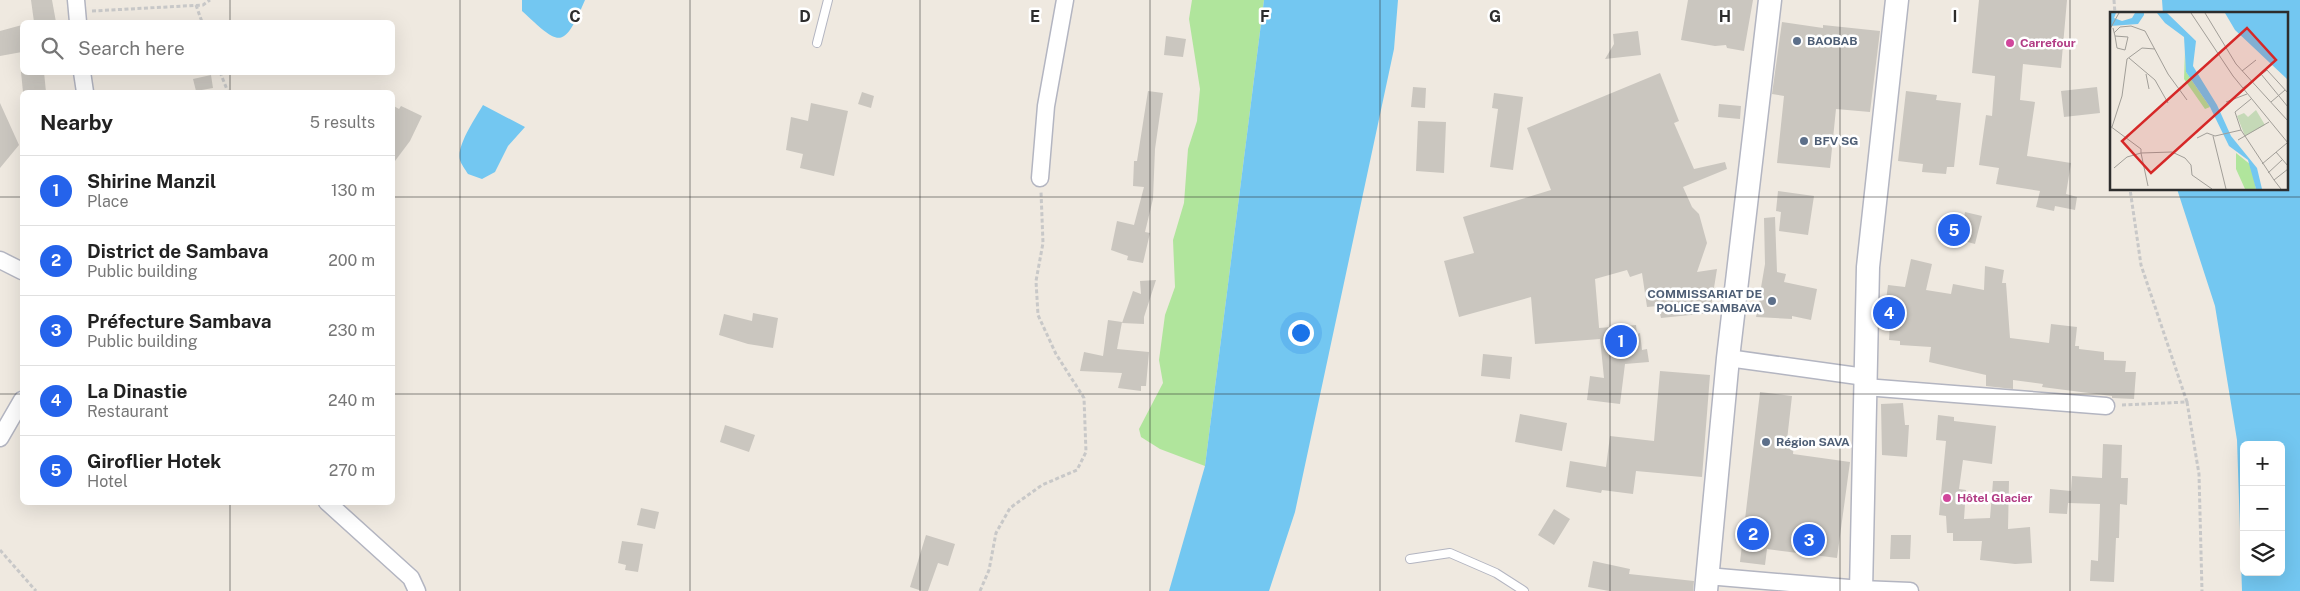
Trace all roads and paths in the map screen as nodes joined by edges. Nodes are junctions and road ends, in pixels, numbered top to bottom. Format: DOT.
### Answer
graph roads {
  1 [pos="210,0"];
  2 [pos="828,0"];
  3 [pos="1066,0"];
  4 [pos="1770,0"];
  5 [pos="1897,0"];
  6 [pos="196,5"];
  7 [pos="77,11"];
  8 [pos="201,20"];
  9 [pos="817,43"];
  10 [pos="82,75"];
  11 [pos="221,75"];
  12 [pos="85,90"];
  13 [pos="227,90"];
  14 [pos="1040,178"];
  15 [pos="2130,190"];
  16 [pos="0,260"];
  17 [pos="20,270"];
  18 [pos="1728,358"];
  19 [pos="1865,382"];
  20 [pos="2187,402"];
  21 [pos="20,403"];
  22 [pos="2106,406"];
  23 [pos="0,438"];
  24 [pos="330,505"];
  25 [pos="0,550"];
  26 [pos="1410,559"];
  27 [pos="1706,583"];
  28 [pos="1861,590"];
  29 [pos="36,591"];
  30 [pos="417,591"];
  31 [pos="980,591"];
  32 [pos="1524,591"];
  33 [pos="1910,591"];
  34 [pos="2202,591"];
  1 -- 6 [label="path"];
  2 -- 9 [label="lane"];
  3 -- 14 [label="street"];
  4 -- 18 [label="main road"];
  5 -- 19 [label="main road"];
  6 -- 7 [label="path"];
  6 -- 8 [label="path"];
  10 -- 12 [label="street"];
  11 -- 13 [label="path"];
  14 -- 31 [label="path"];
  15 -- 20 [label="path"];
  16 -- 17 [label="street"];
  18 -- 19 [label="street"];
  18 -- 27 [label="main road"];
  19 -- 22 [label="street"];
  19 -- 28 [label="main road"];
  20 -- 22 [label="path"];
  20 -- 34 [label="path"];
  21 -- 23 [label="street"];
  24 -- 30 [label="street"];
  25 -- 29 [label="path"];
  26 -- 32 [label="lane"];
  27 -- 28 [label="street"];
  28 -- 33 [label="street"];
}
